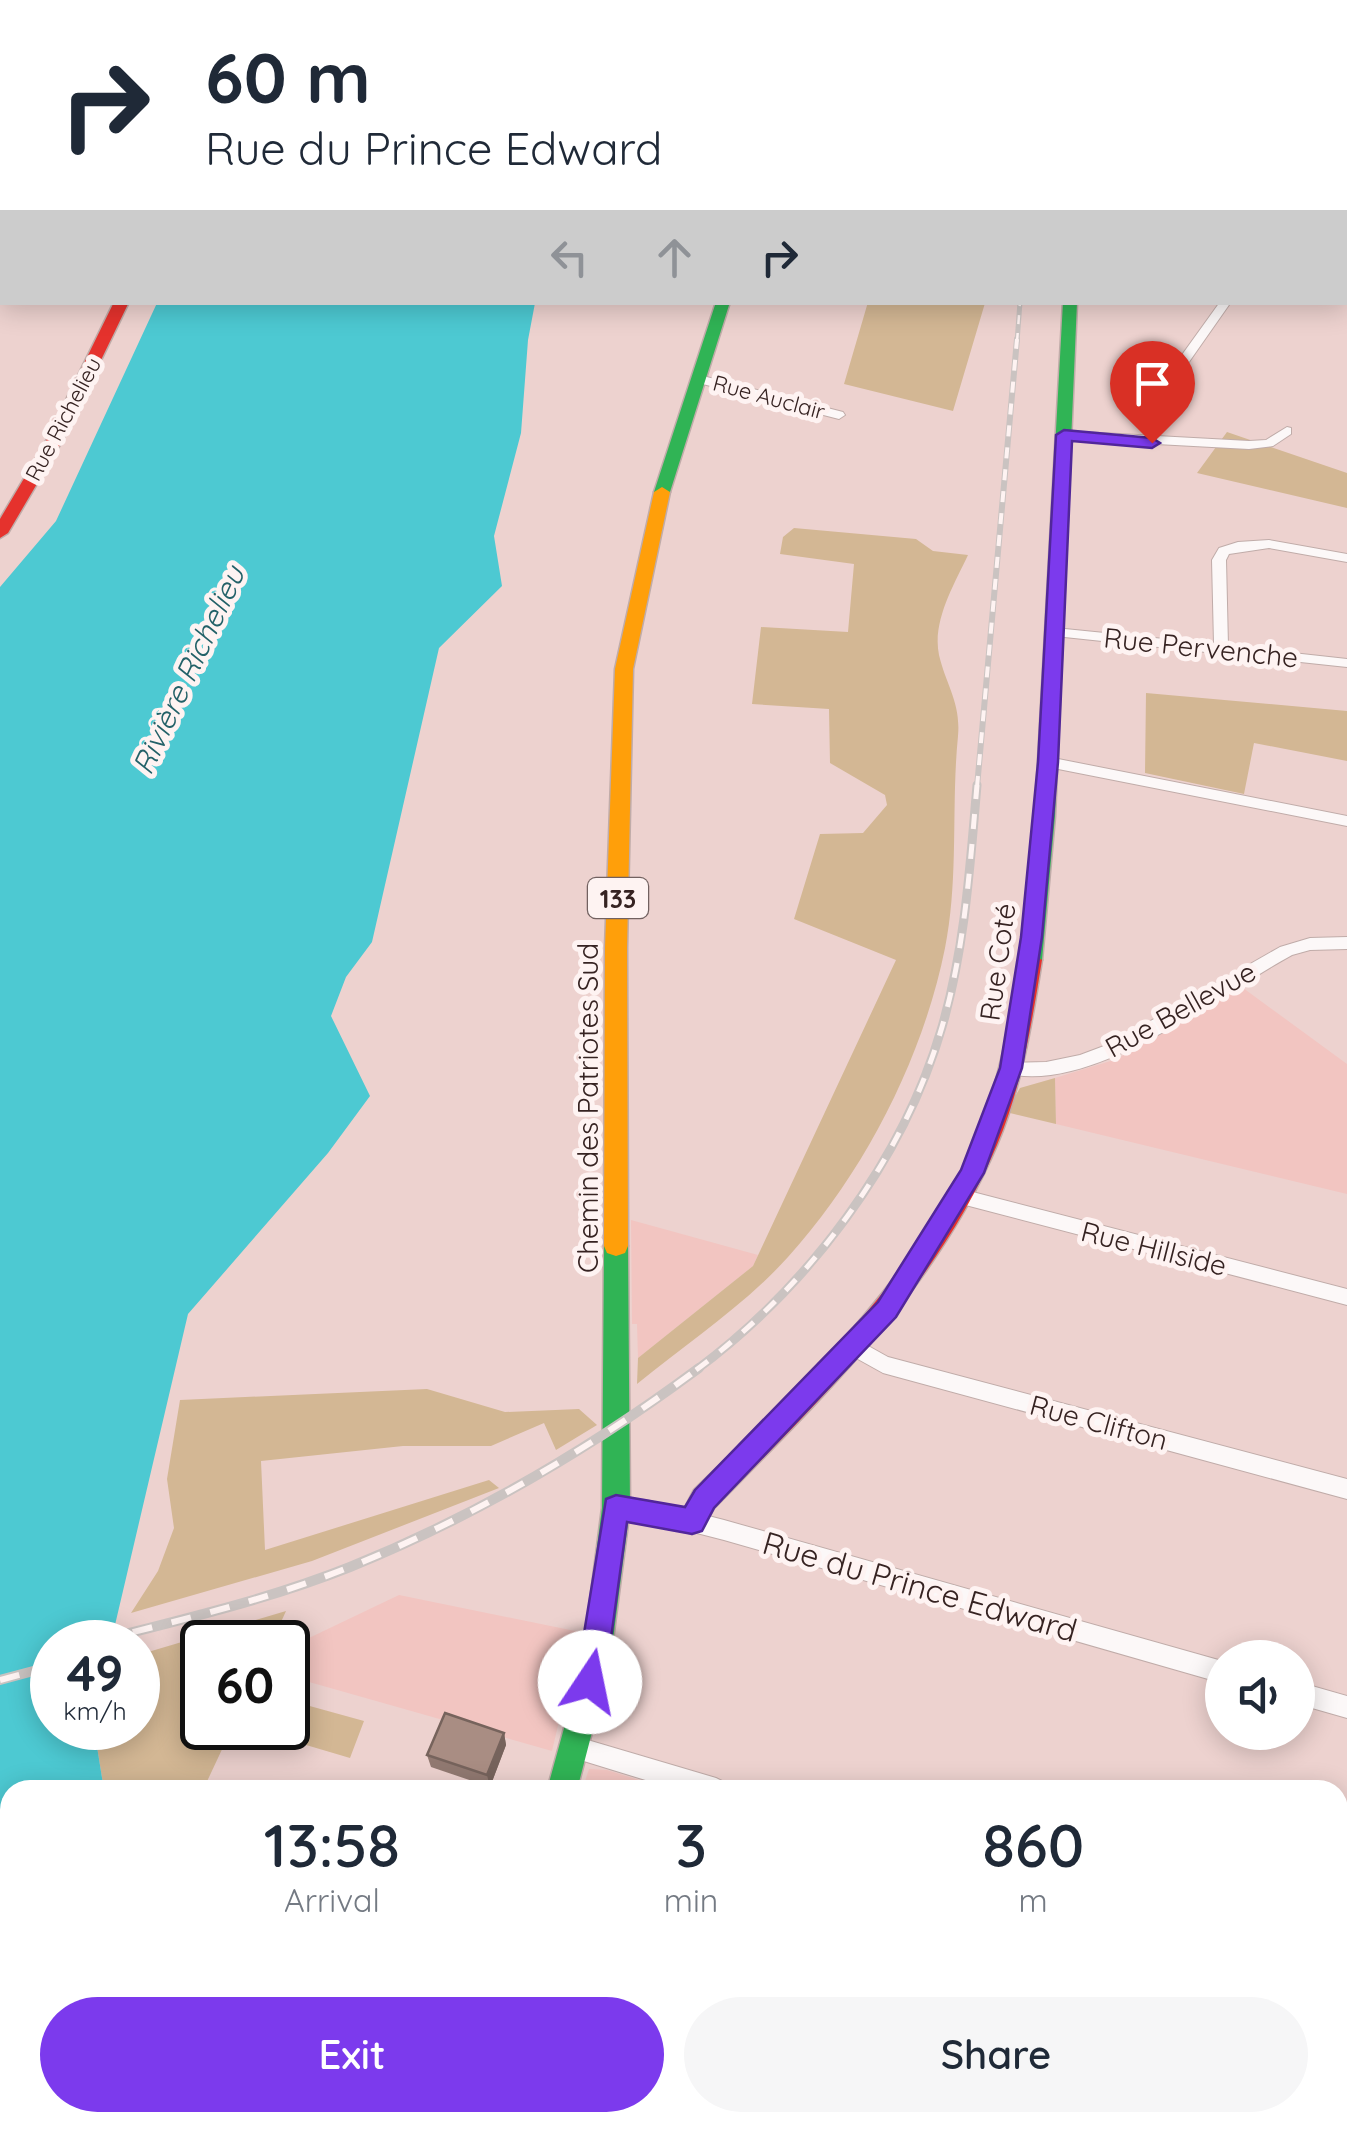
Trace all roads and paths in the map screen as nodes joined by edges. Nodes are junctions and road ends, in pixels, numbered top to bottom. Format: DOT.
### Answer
graph roads {
  1 [pos="121,305"];
  2 [pos="723,305"];
  3 [pos="1070,305"];
  4 [pos="1224,305"];
  5 [pos="1185,359"];
  6 [pos="699,379"];
  7 [pos="838,415"];
  8 [pos="1287,431"];
  9 [pos="1064,435"];
  10 [pos="0,533"];
  11 [pos="1347,558"];
  12 [pos="1055,632"];
  13 [pos="1221,650"];
  14 [pos="1347,662"];
  15 [pos="1048,762"];
  16 [pos="1347,821"];
  17 [pos="1347,943"];
  18 [pos="1011,1068"];
  19 [pos="961,1196"];
  20 [pos="1347,1296"];
  21 [pos="854,1347"];
  22 [pos="1347,1489"];
  23 [pos="616,1508"];
  24 [pos="692,1522"];
  25 [pos="1205,1667"];
  26 [pos="1315,1698"];
  27 [pos="1347,1708"];
  28 [pos="574,1747"];
  29 [pos="565,1780"];
  30 [pos="683,1780"];
  1 -- 10 [label="main road, Rue Richelieu"];
  2 -- 6 [label="main road, Chemin des Patriotes Sud / 133"];
  3 -- 9 [label="main road, Rue Coté"];
  4 -- 5 [label="street"];
  6 -- 7 [label="street, Rue Auclair"];
  6 -- 23 [label="main road, Chemin des Patriotes Sud / 133"];
  8 -- 9 [label="street"];
  9 -- 12 [label="main road, Rue Coté"];
  11 -- 13 [label="street"];
  12 -- 13 [label="street, Rue Pervenche"];
  12 -- 15 [label="main road, Rue Coté"];
  13 -- 14 [label="street, Rue Pervenche"];
  15 -- 16 [label="street"];
  15 -- 18 [label="main road, Rue Coté"];
  17 -- 18 [label="street, Rue Bellevue"];
  18 -- 19 [label="main road, Rue Coté"];
  19 -- 20 [label="street, Rue Hillside"];
  19 -- 21 [label="main road, Rue Coté"];
  21 -- 22 [label="street, Rue Clifton"];
  21 -- 24 [label="main road, Rue Coté"];
  23 -- 24 [label="street, Rue du Prince Edward"];
  23 -- 28 [label="main road, 133"];
  24 -- 25 [label="street, Rue du Prince Edward"];
  26 -- 27 [label="street"];
  28 -- 29 [label="main road, 133"];
  28 -- 30 [label="street"];
}
